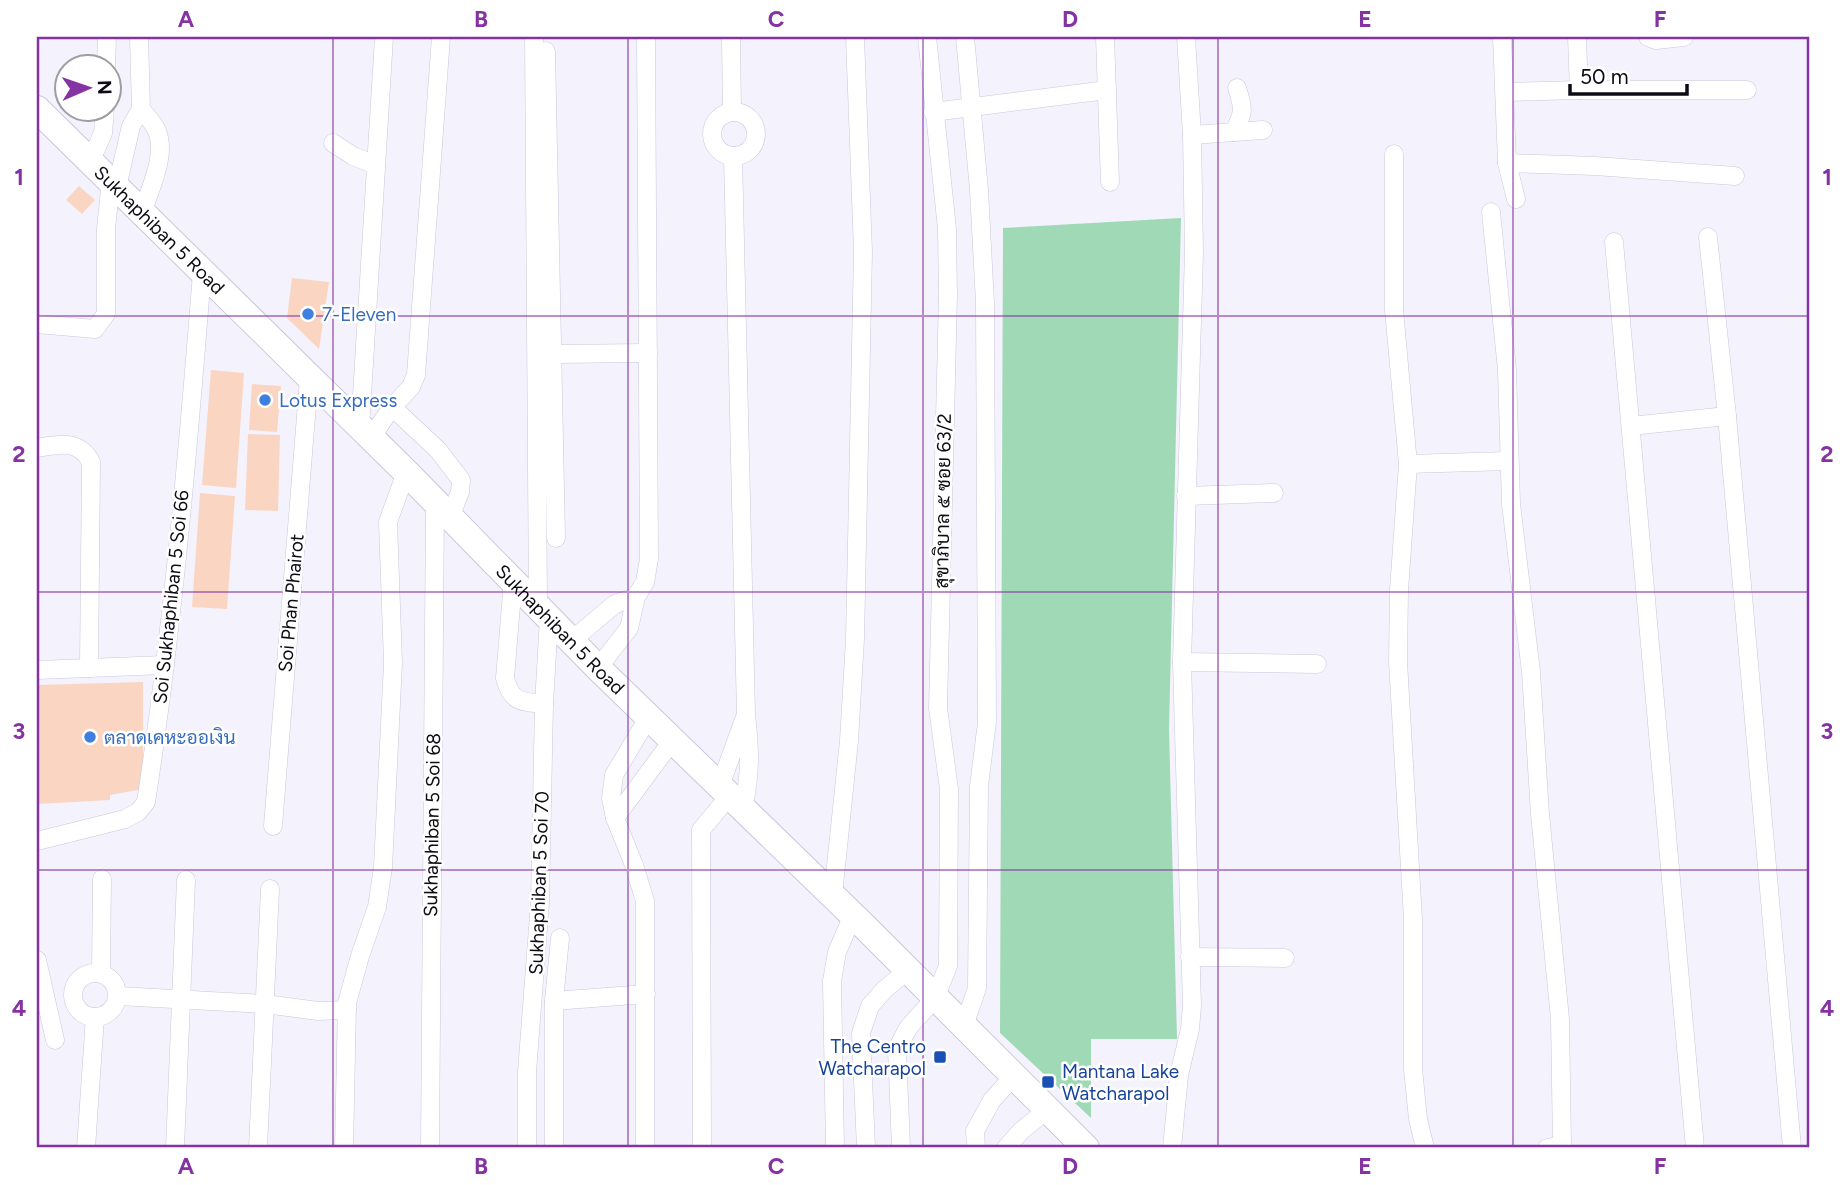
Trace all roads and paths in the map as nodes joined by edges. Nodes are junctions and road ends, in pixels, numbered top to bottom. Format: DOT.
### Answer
graph roads {
  1 [pos="139,37"];
  2 [pos="384,37"];
  3 [pos="441,37"];
  4 [pos="534,37"];
  5 [pos="545,37"];
  6 [pos="646,37"];
  7 [pos="731,37"];
  8 [pos="855,37"];
  9 [pos="927,37"];
  10 [pos="965,37"];
  11 [pos="1105,37"];
  12 [pos="1186,37"];
  13 [pos="1503,37"];
  14 [pos="1577,37"];
  15 [pos="1648,37"];
  16 [pos="1684,37"];
  17 [pos="1237,88"];
  18 [pos="1107,90"];
  19 [pos="1579,90"];
  20 [pos="1747,90"];
  21 [pos="1505,92"];
  22 [pos="970,107"];
  23 [pos="37,108"];
  24 [pos="141,108"];
  25 [pos="732,112"];
  26 [pos="933,112"];
  27 [pos="104,122"];
  28 [pos="1263,130"];
  29 [pos="1234,132"];
  30 [pos="1192,135"];
  31 [pos="333,143"];
  32 [pos="1394,154"];
  33 [pos="733,156"];
  34 [pos="91,160"];
  35 [pos="1507,163"];
  36 [pos="376,165"];
  37 [pos="1735,176"];
  38 [pos="1110,182"];
  39 [pos="114,184"];
  40 [pos="1516,198"];
  41 [pos="143,211"];
  42 [pos="1491,212"];
  43 [pos="1708,237"];
  44 [pos="1614,242"];
  45 [pos="202,273"];
  46 [pos="37,324"];
  47 [pos="648,353"];
  48 [pos="552,354"];
  49 [pos="309,379"];
  50 [pos="392,407"];
  51 [pos="1727,416"];
  52 [pos="1631,426"];
  53 [pos="365,433"];
  54 [pos="37,448"];
  55 [pos="1508,461"];
  56 [pos="1408,464"];
  57 [pos="406,472"];
  58 [pos="1273,493"];
  59 [pos="1186,496"];
  60 [pos="443,510"];
  61 [pos="556,538"];
  62 [pos="513,581"];
  63 [pos="636,597"];
  64 [pos="544,613"];
  65 [pos="571,641"];
  66 [pos="1182,662"];
  67 [pos="1317,664"];
  68 [pos="165,666"];
  69 [pos="89,668"];
  70 [pos="598,668"];
  71 [pos="37,670"];
  72 [pos="544,704"];
  73 [pos="746,713"];
  74 [pos="648,718"];
  75 [pos="672,741"];
  76 [pos="979,786"];
  77 [pos="949,789"];
  78 [pos="731,796"];
  79 [pos="615,818"];
  80 [pos="273,826"];
  81 [pos="37,841"];
  82 [pos="102,879"];
  83 [pos="186,880"];
  84 [pos="270,889"];
  85 [pos="833,895"];
  86 [pos="853,915"];
  87 [pos="559,938"];
  88 [pos="1190,957"];
  89 [pos="1284,958"];
  90 [pos="37,960"];
  91 [pos="948,966"];
  92 [pos="908,970"];
  93 [pos="101,973"];
  94 [pos="977,988"];
  95 [pos="646,994"];
  96 [pos="118,996"];
  97 [pos="935,998"];
  98 [pos="183,1000"];
  99 [pos="554,1001"];
  100 [pos="265,1004"];
  101 [pos="347,1010"];
  102 [pos="95,1017"];
  103 [pos="964,1026"];
  104 [pos="55,1040"];
  105 [pos="1014,1076"];
  106 [pos="1048,1109"];
  107 [pos="1558,1147"];
  108 [pos="86,1148"];
  109 [pos="175,1148"];
  110 [pos="258,1148"];
  111 [pos="344,1148"];
  112 [pos="430,1148"];
  113 [pos="527,1148"];
  114 [pos="554,1148"];
  115 [pos="645,1148"];
  116 [pos="702,1148"];
  117 [pos="835,1148"];
  118 [pos="866,1148"];
  119 [pos="901,1148"];
  120 [pos="976,1148"];
  121 [pos="1006,1148"];
  122 [pos="1086,1148"];
  123 [pos="1172,1148"];
  124 [pos="1425,1148"];
  125 [pos="1695,1148"];
  126 [pos="1793,1148"];
  1 -- 24 [label="street"];
  2 -- 36 [label="street"];
  3 -- 50 [label="street"];
  4 -- 64 [label="street, Sukhaphiban 5 Soi 70"];
  5 -- 48 [label="street"];
  6 -- 47 [label="street"];
  7 -- 25 [label="street"];
  8 -- 85 [label="street"];
  9 -- 26 [label="street, สุขาภิบาล ๕ ซอย 63/2"];
  10 -- 22 [label="street"];
  11 -- 18 [label="street"];
  12 -- 30 [label="street"];
  13 -- 21 [label="street"];
  14 -- 19 [label="street"];
  15 -- 16 [label="street"];
  17 -- 29 [label="street"];
  18 -- 22 [label="street"];
  18 -- 38 [label="street"];
  19 -- 20 [label="street"];
  19 -- 21 [label="street"];
  21 -- 35 [label="street"];
  22 -- 26 [label="street"];
  22 -- 76 [label="street"];
  23 -- 34 [label="main road, Sukhaphiban 5 Road"];
  24 -- 39 [label="street"];
  24 -- 41 [label="street"];
  25 -- 33 [label="street"];
  25 -- 33 [label="street"];
  26 -- 77 [label="street, สุขาภิบาล ๕ ซอย 63/2"];
  27 -- 34 [label="street"];
  28 -- 29 [label="street"];
  29 -- 30 [label="street"];
  30 -- 59 [label="street"];
  31 -- 36 [label="street"];
  32 -- 56 [label="street"];
  33 -- 73 [label="street"];
  34 -- 39 [label="main road, Sukhaphiban 5 Road"];
  35 -- 37 [label="street"];
  35 -- 40 [label="street"];
  36 -- 53 [label="street"];
  39 -- 41 [label="main road, Sukhaphiban 5 Road"];
  39 -- 46 [label="street"];
  41 -- 45 [label="main road, Sukhaphiban 5 Road"];
  42 -- 55 [label="street"];
  43 -- 51 [label="street"];
  44 -- 52 [label="street"];
  45 -- 49 [label="main road, Sukhaphiban 5 Road"];
  45 -- 68 [label="street, Soi Sukhaphiban 5 Soi 66"];
  47 -- 48 [label="street"];
  47 -- 63 [label="street"];
  48 -- 61 [label="street"];
  49 -- 53 [label="main road, Sukhaphiban 5 Road"];
  49 -- 80 [label="street, Soi Phan Phairot"];
  50 -- 53 [label="street"];
  50 -- 60 [label="street, Sukhaphiban 5 Soi 68"];
  51 -- 52 [label="street"];
  51 -- 126 [label="street"];
  52 -- 125 [label="street"];
  53 -- 57 [label="main road, Sukhaphiban 5 Road"];
  54 -- 69 [label="street"];
  55 -- 56 [label="street"];
  55 -- 107 [label="street"];
  56 -- 124 [label="street"];
  57 -- 60 [label="main road, Sukhaphiban 5 Road"];
  57 -- 101 [label="street"];
  58 -- 59 [label="street"];
  59 -- 66 [label="street"];
  60 -- 62 [label="main road, Sukhaphiban 5 Road"];
  60 -- 112 [label="street, Sukhaphiban 5 Soi 68"];
  62 -- 64 [label="main road, Sukhaphiban 5 Road"];
  62 -- 72 [label="street"];
  63 -- 65 [label="street"];
  63 -- 70 [label="street"];
  64 -- 65 [label="main road, Sukhaphiban 5 Road"];
  64 -- 72 [label="street, Sukhaphiban 5 Soi 70"];
  65 -- 70 [label="main road, Sukhaphiban 5 Road"];
  66 -- 67 [label="street"];
  66 -- 88 [label="street"];
  68 -- 69 [label="street"];
  68 -- 81 [label="street, Soi Sukhaphiban 5 Soi 66"];
  69 -- 71 [label="street"];
  70 -- 74 [label="main road, Sukhaphiban 5 Road"];
  72 -- 113 [label="street, Sukhaphiban 5 Soi 70"];
  73 -- 78 [label="street"];
  73 -- 78 [label="street"];
  74 -- 75 [label="main road, Sukhaphiban 5 Road"];
  74 -- 79 [label="street"];
  75 -- 78 [label="main road, Sukhaphiban 5 Road"];
  75 -- 79 [label="street"];
  76 -- 77 [label="street"];
  76 -- 94 [label="street"];
  77 -- 91 [label="street, สุขาภิบาล ๕ ซอย 63/2"];
  78 -- 85 [label="main road, Sukhaphiban 5 Road"];
  78 -- 116 [label="street"];
  79 -- 95 [label="street"];
  82 -- 93 [label="street"];
  83 -- 98 [label="street"];
  84 -- 100 [label="street"];
  85 -- 86 [label="main road, Sukhaphiban 5 Road"];
  86 -- 92 [label="main road, Sukhaphiban 5 Road"];
  86 -- 117 [label="street"];
  87 -- 99 [label="street"];
  88 -- 89 [label="street"];
  88 -- 123 [label="street"];
  90 -- 104 [label="street"];
  91 -- 94 [label="street"];
  91 -- 97 [label="street"];
  92 -- 97 [label="main road, Sukhaphiban 5 Road"];
  92 -- 118 [label="street"];
  93 -- 96 [label="street"];
  93 -- 102 [label="street"];
  94 -- 103 [label="street"];
  95 -- 99 [label="street"];
  95 -- 115 [label="street"];
  96 -- 98 [label="street"];
  96 -- 102 [label="street"];
  97 -- 103 [label="main road, Sukhaphiban 5 Road"];
  97 -- 119 [label="street"];
  98 -- 100 [label="street"];
  98 -- 109 [label="street"];
  99 -- 114 [label="street"];
  100 -- 101 [label="street"];
  100 -- 110 [label="street"];
  101 -- 111 [label="street"];
  102 -- 108 [label="street"];
  103 -- 105 [label="main road, Sukhaphiban 5 Road"];
  105 -- 106 [label="main road, Sukhaphiban 5 Road"];
  105 -- 120 [label="street"];
  106 -- 121 [label="street"];
  106 -- 122 [label="main road, Sukhaphiban 5 Road"];
}
